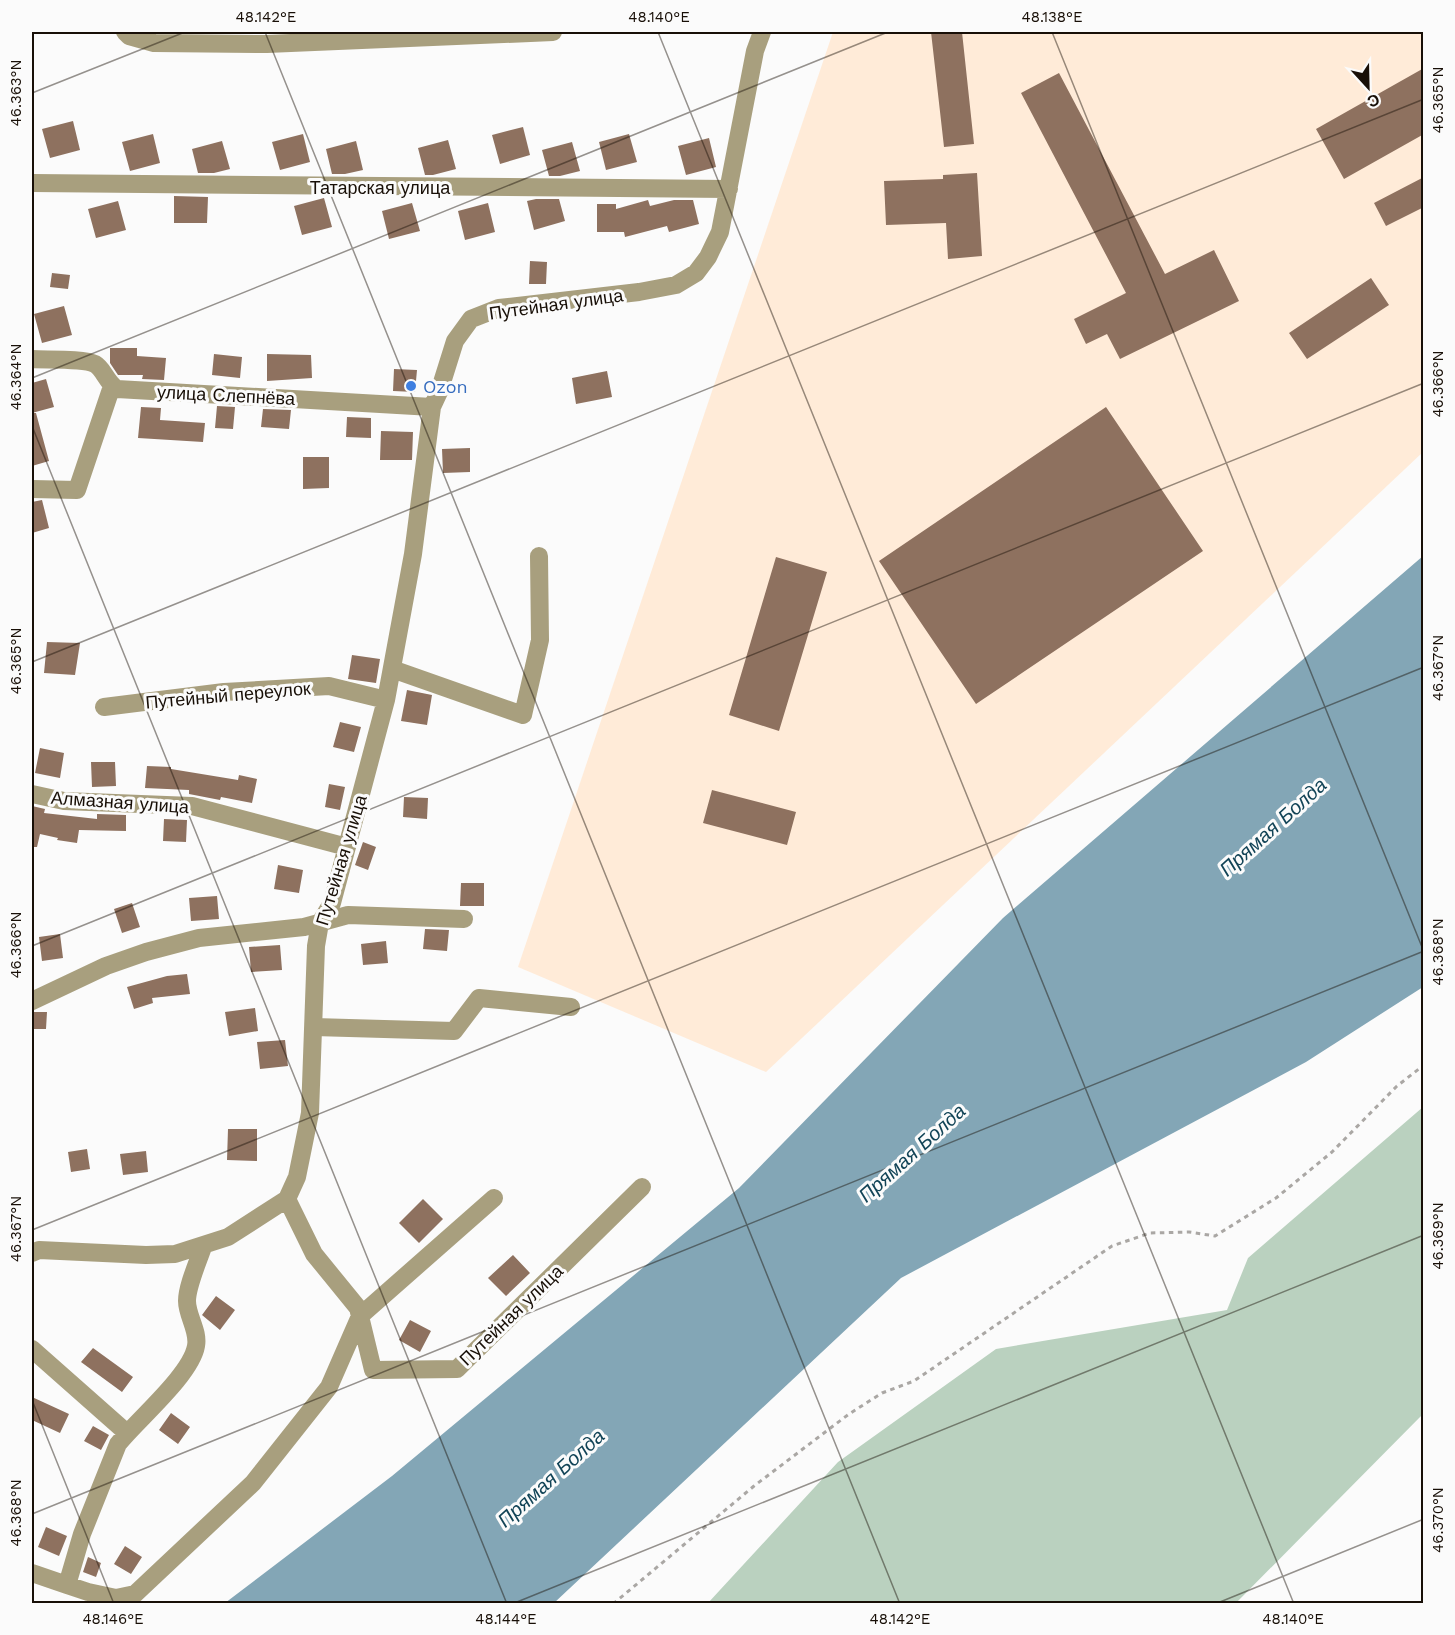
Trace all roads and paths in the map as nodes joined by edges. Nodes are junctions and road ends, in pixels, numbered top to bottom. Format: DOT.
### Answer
graph roads {
  1 [pos="125,32"];
  2 [pos="553,32"];
  3 [pos="762,32"];
  4 [pos="264,38"];
  5 [pos="32,183"];
  6 [pos="729,189"];
  7 [pos="32,359"];
  8 [pos="112,386"];
  9 [pos="432,407"];
  10 [pos="32,489"];
  11 [pos="539,556"];
  12 [pos="392,669"];
  13 [pos="386,700"];
  14 [pos="104,707"];
  15 [pos="32,794"];
  16 [pos="347,847"];
  17 [pos="464,919"];
  18 [pos="320,923"];
  19 [pos="32,1001"];
  20 [pos="571,1007"];
  21 [pos="314,1027"];
  22 [pos="1424,1065"];
  23 [pos="642,1187"];
  24 [pos="494,1198"];
  25 [pos="286,1199"];
  26 [pos="202,1247"];
  27 [pos="32,1253"];
  28 [pos="360,1316"];
  29 [pos="32,1349"];
  30 [pos="127,1433"];
  31 [pos="32,1572"];
  32 [pos="67,1585"];
  33 [pos="93,1599"];
  34 [pos="613,1604"];
  1 -- 4 [label="street"];
  2 -- 4 [label="street"];
  3 -- 6 [label="street, Путейная улица"];
  5 -- 6 [label="street, Татарская улица"];
  6 -- 9 [label="street, Путейная улица"];
  7 -- 8 [label="street"];
  8 -- 9 [label="street, улица Слепнёва"];
  8 -- 10 [label="street"];
  9 -- 12 [label="street, Путейная улица"];
  11 -- 12 [label="street"];
  12 -- 13 [label="street, Путейная улица"];
  13 -- 14 [label="street, Путейный переулок"];
  13 -- 16 [label="street, Путейная улица"];
  15 -- 16 [label="street, Алмазная улица"];
  16 -- 18 [label="street, Путейная улица"];
  17 -- 18 [label="street"];
  18 -- 19 [label="street"];
  18 -- 21 [label="street, Путейная улица"];
  20 -- 21 [label="street"];
  21 -- 25 [label="street, Путейная улица"];
  22 -- 34 [label="path"];
  23 -- 28 [label="street, Путейная улица"];
  24 -- 28 [label="street"];
  25 -- 26 [label="street"];
  25 -- 28 [label="street, Путейная улица"];
  26 -- 27 [label="street"];
  26 -- 30 [label="street"];
  28 -- 33 [label="street"];
  29 -- 30 [label="street"];
  30 -- 32 [label="street"];
  31 -- 32 [label="street"];
  32 -- 33 [label="street"];
}
